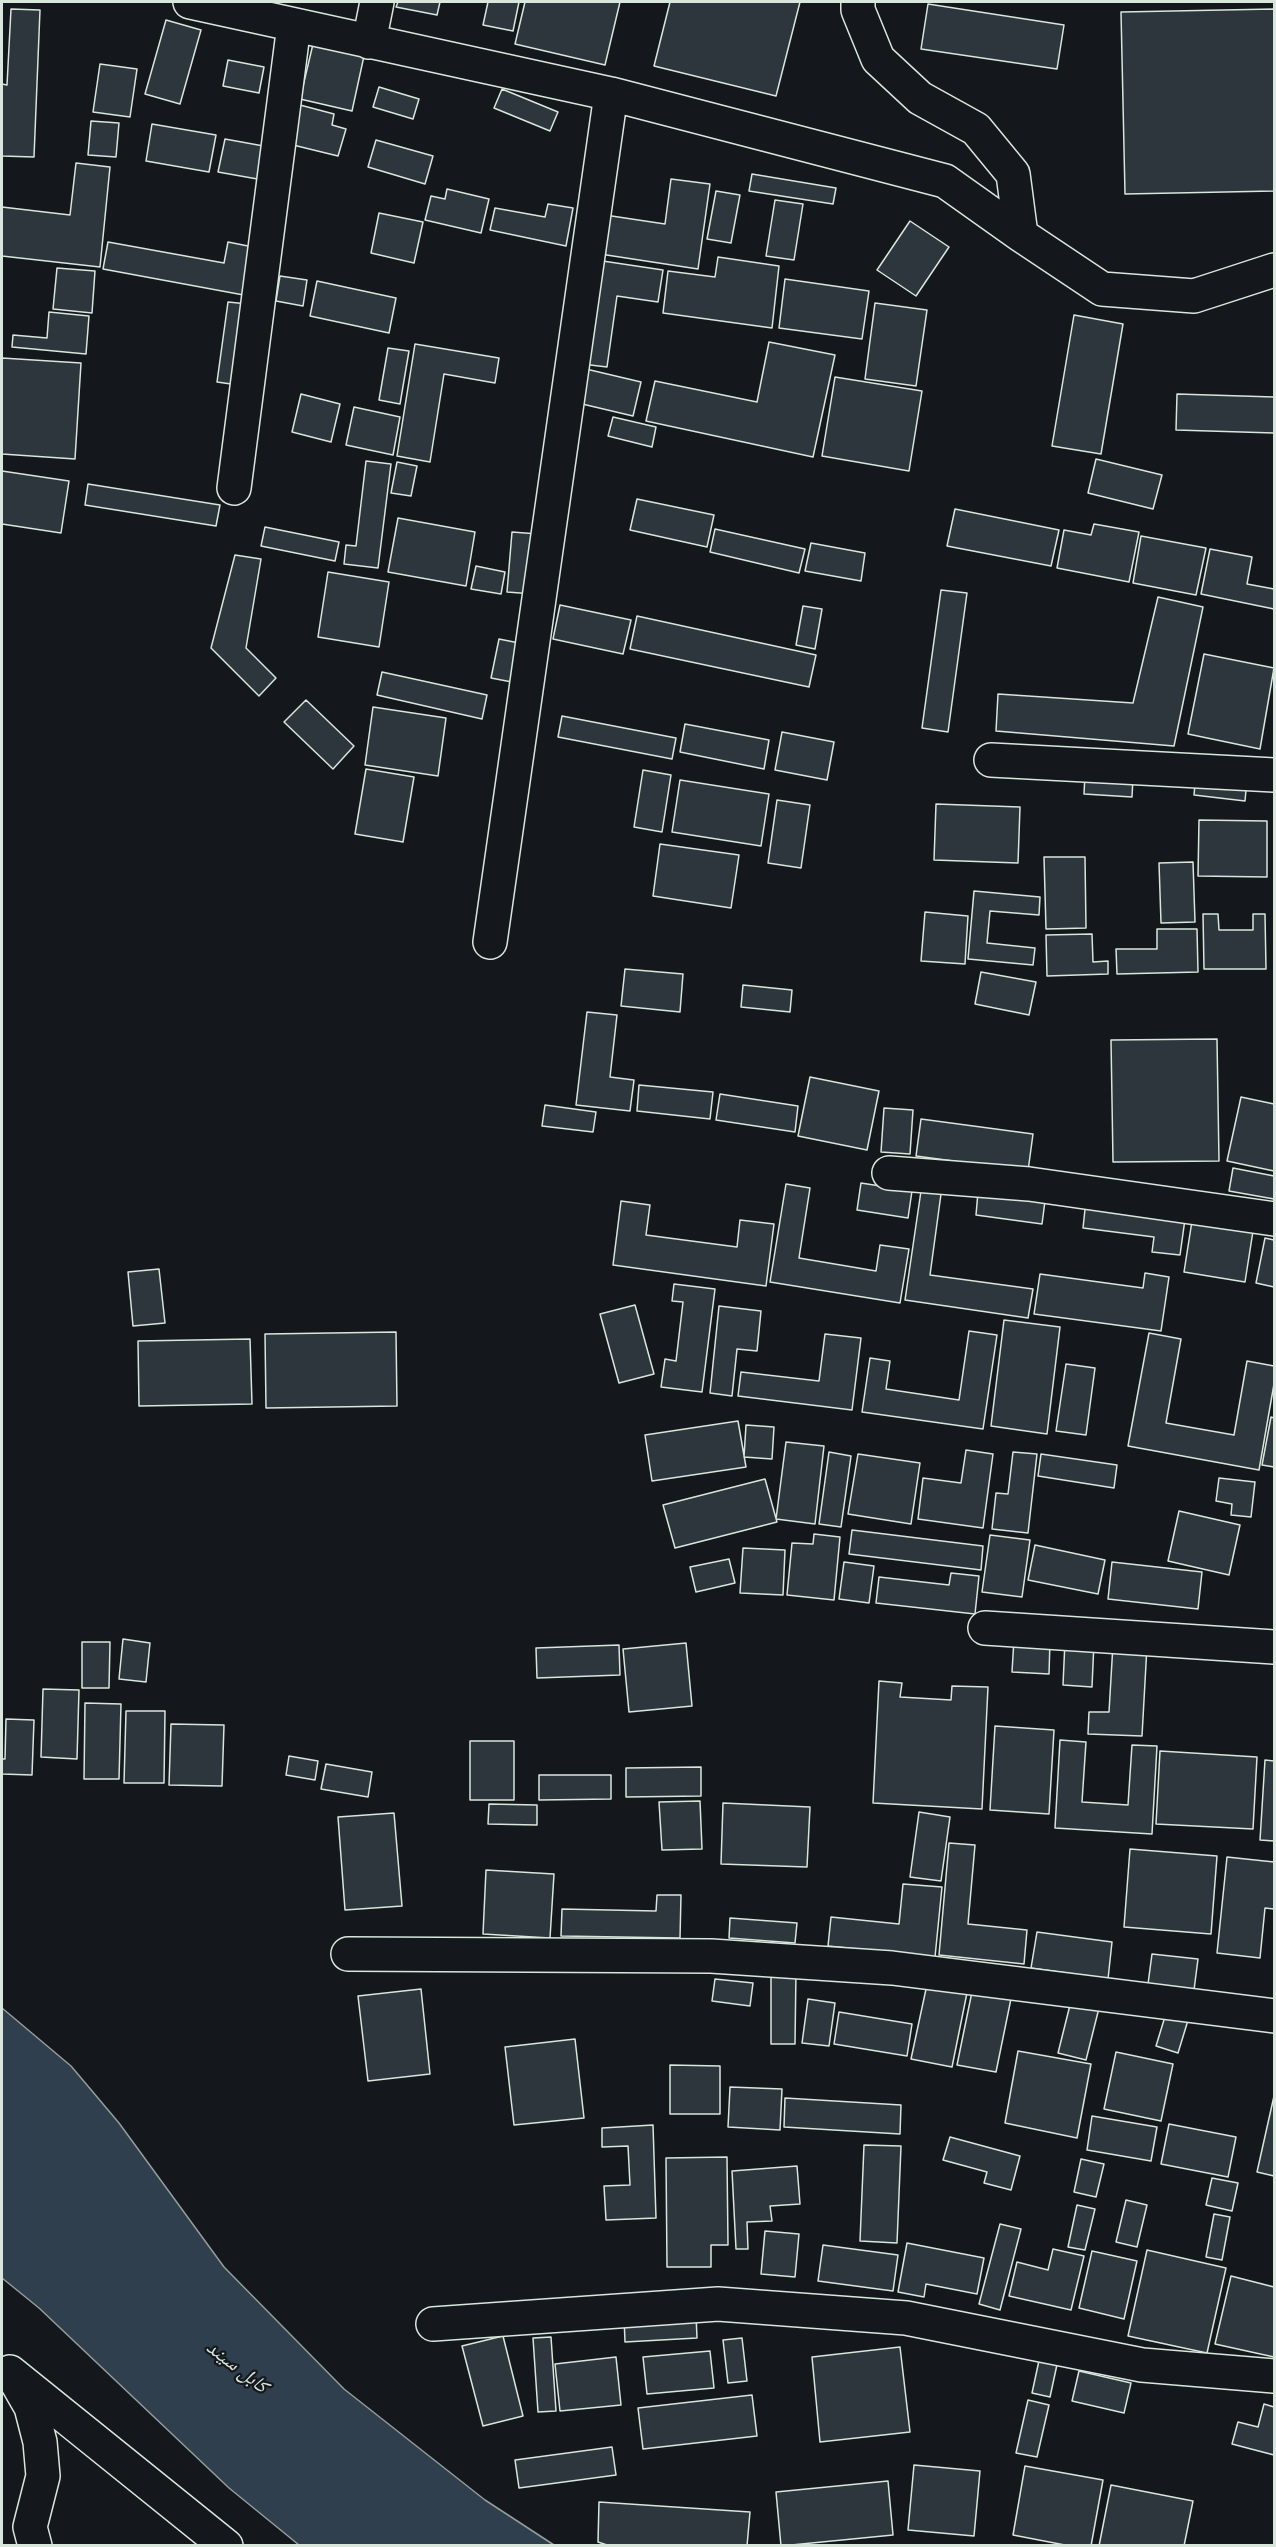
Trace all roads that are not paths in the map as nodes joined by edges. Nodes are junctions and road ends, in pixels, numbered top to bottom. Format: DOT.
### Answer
graph roads {
  1 [pos="190,2"];
  2 [pos="377,2"];
  3 [pos="858,2"];
  4 [pos="294,25"];
  5 [pos="369,42"];
  6 [pos="611,94"];
  7 [pos="1021,236"];
  8 [pos="1275,270"];
  9 [pos="234,488"];
  10 [pos="991,760"];
  11 [pos="1275,775"];
  12 [pos="490,942"];
  13 [pos="889,1173"];
  14 [pos="1275,1219"];
  15 [pos="985,1628"];
  16 [pos="1275,1647"];
  17 [pos="348,1954"];
  18 [pos="1275,2016"];
  19 [pos="433,2324"];
  20 [pos="6,2369"];
  21 [pos="1275,2376"];
  22 [pos="35,2546"];
  23 [pos="226,2546"];
  1 -- 4 [label="street"];
  2 -- 5 [label="street"];
  3 -- 7 [label="street"];
  4 -- 5 [label="street"];
  4 -- 9 [label="street"];
  5 -- 6 [label="street"];
  6 -- 7 [label="street"];
  6 -- 12 [label="street"];
  7 -- 8 [label="street"];
  10 -- 11 [label="street"];
  13 -- 14 [label="street"];
  15 -- 16 [label="street"];
  17 -- 18 [label="street"];
  19 -- 21 [label="street"];
  20 -- 22 [label="street"];
  20 -- 23 [label="street"];
}
